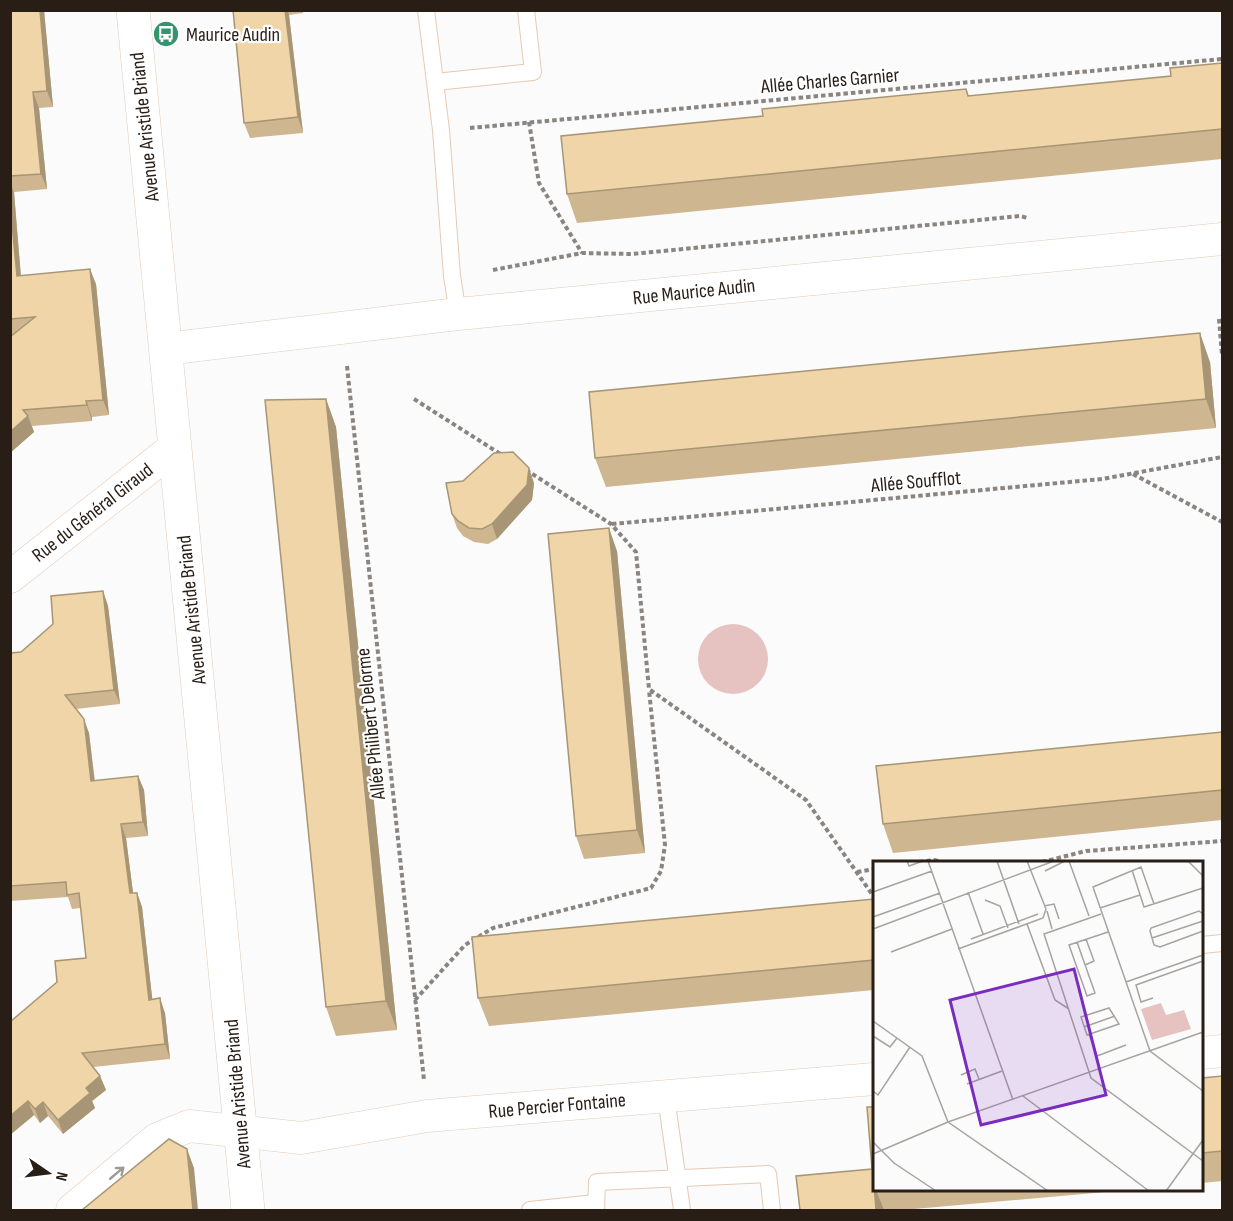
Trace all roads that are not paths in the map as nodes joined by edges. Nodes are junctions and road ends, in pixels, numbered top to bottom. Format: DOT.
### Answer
graph roads {
  1 [pos="133,10"];
  2 [pos="426,10"];
  3 [pos="526,10"];
  4 [pos="435,82"];
  5 [pos="1222,239"];
  6 [pos="458,314"];
  7 [pos="166,349"];
  8 [pos="174,448"];
  9 [pos="10,577"];
  10 [pos="1222,943"];
  11 [pos="1203,945"];
  12 [pos="1222,1052"];
  13 [pos="1203,1053"];
  14 [pos="873,1078"];
  15 [pos="666,1097"];
  16 [pos="241,1131"];
  17 [pos="679,1177"];
  18 [pos="595,1207"];
  19 [pos="72,1210"];
  20 [pos="249,1210"];
  21 [pos="530,1210"];
  22 [pos="682,1210"];
  23 [pos="772,1210"];
  1 -- 7 [label="street, Avenue Aristide Briand"];
  2 -- 4 [label="lane"];
  3 -- 4 [label="lane"];
  4 -- 6 [label="lane"];
  5 -- 6 [label="street, Rue Maurice Audin"];
  6 -- 7 [label="street, Rue Maurice Audin"];
  7 -- 8 [label="street, Avenue Aristide Briand"];
  8 -- 9 [label="street, Rue du Général Giraud"];
  8 -- 16 [label="street, Avenue Aristide Briand"];
  10 -- 11 [label="lane"];
  12 -- 13 [label="street"];
  14 -- 15 [label="street, Rue Percier Fontaine"];
  15 -- 16 [label="street, Rue Percier Fontaine"];
  15 -- 17 [label="lane"];
  19 -- 16 [label="street, Rue Percier Fontaine, one-way"];
  16 -- 20 [label="street, Avenue Aristide Briand"];
  17 -- 18 [label="lane"];
  17 -- 22 [label="lane"];
  17 -- 23 [label="lane"];
  18 -- 21 [label="lane"];
}
